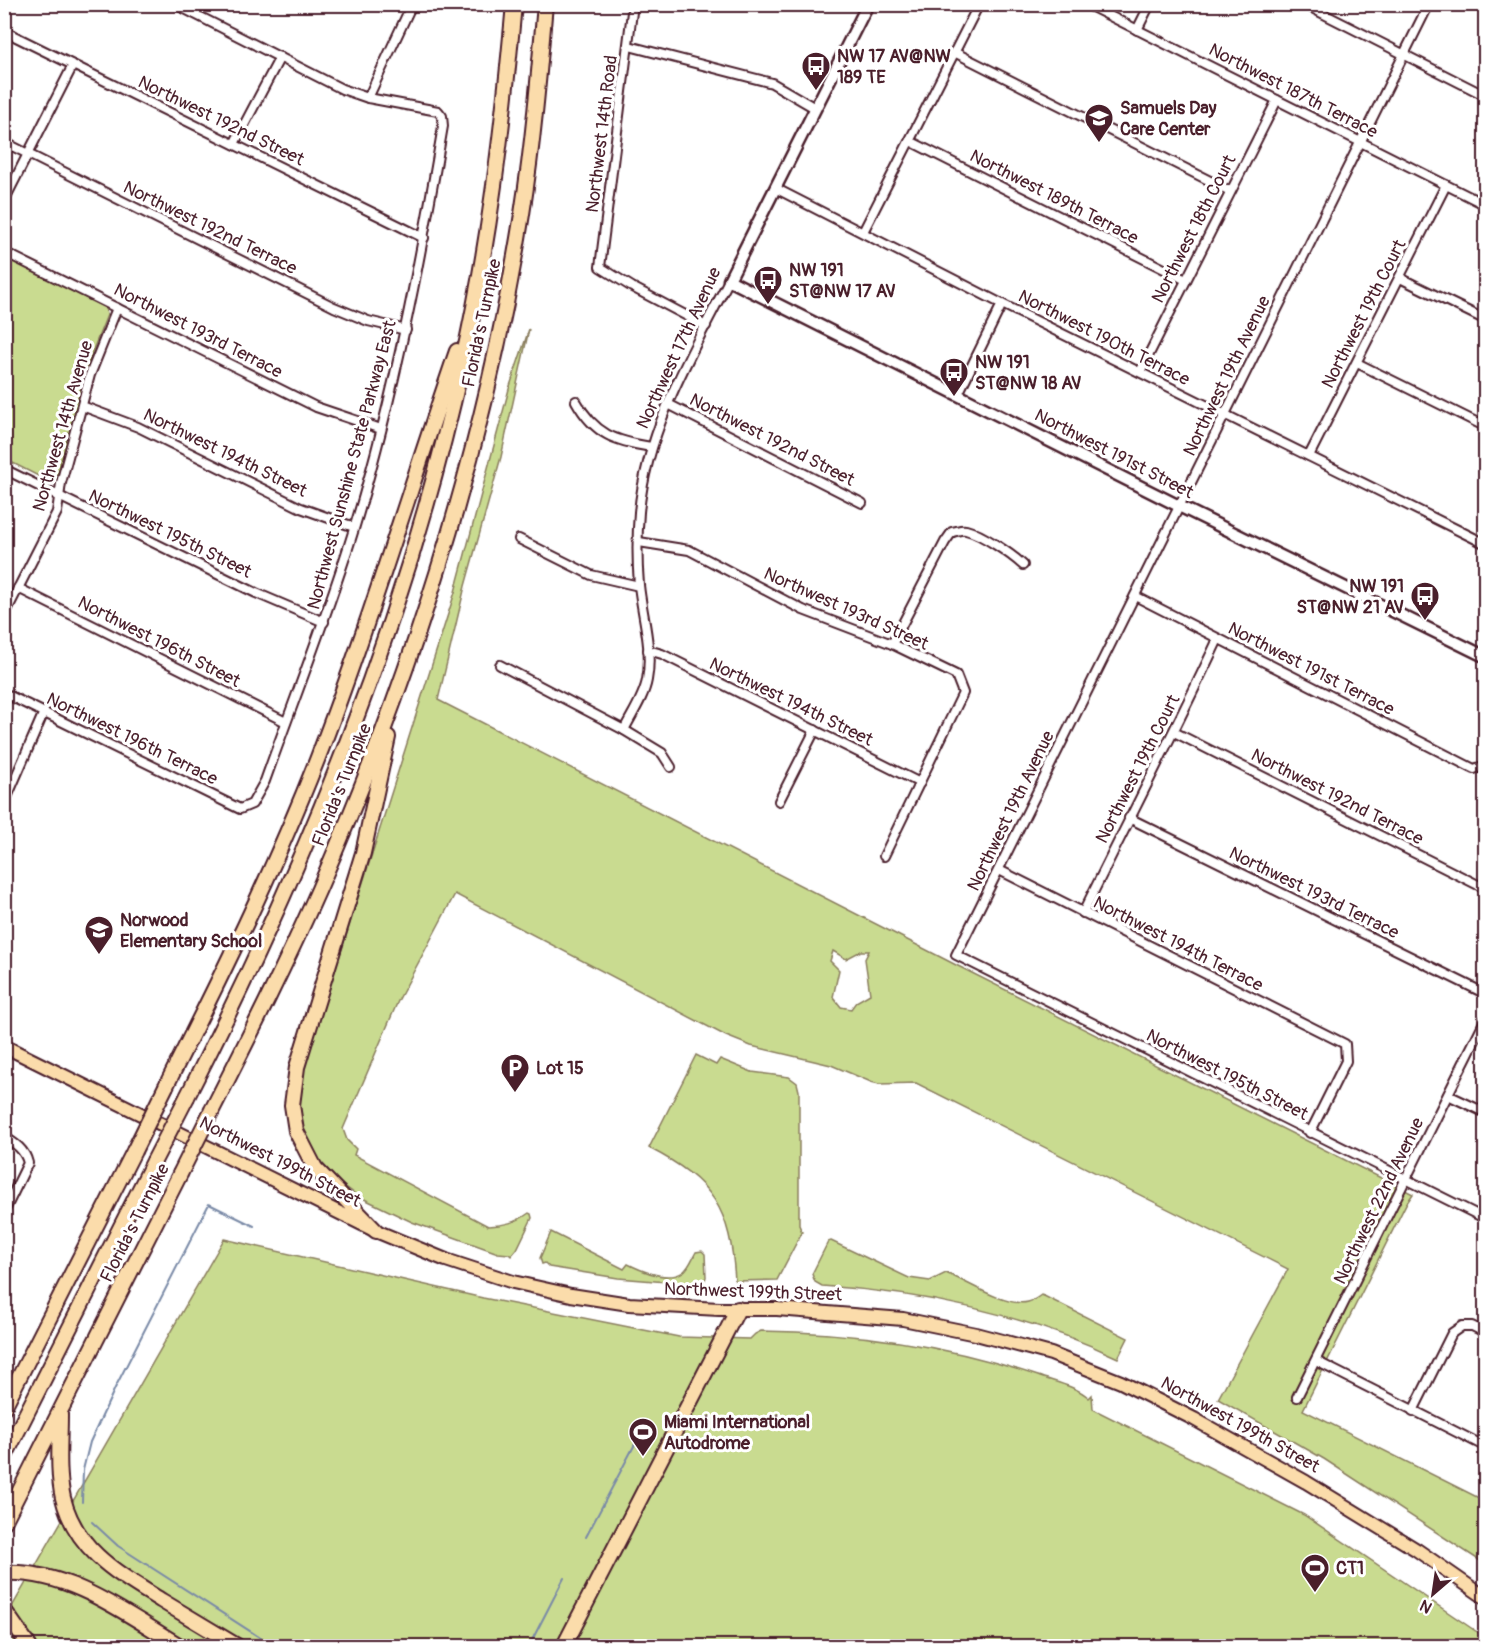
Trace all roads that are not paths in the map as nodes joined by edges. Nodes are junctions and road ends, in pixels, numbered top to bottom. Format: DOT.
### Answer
graph roads {
  1 [pos="175,4"];
  2 [pos="514,4"];
  3 [pos="545,4"];
  4 [pos="633,4"];
  5 [pos="868,4"];
  6 [pos="979,4"];
  7 [pos="1086,4"];
  8 [pos="1150,4"];
  9 [pos="1304,4"];
  10 [pos="1429,4"];
  11 [pos="410,5"];
  12 [pos="1137,30"];
  13 [pos="4,31"];
  14 [pos="629,46"];
  15 [pos="954,52"];
  16 [pos="1404,55"];
  17 [pos="280,57"];
  18 [pos="73,65"];
  19 [pos="1485,96"];
  20 [pos="369,98"];
  21 [pos="1276,100"];
  22 [pos="815,108"];
  23 [pos="910,141"];
  24 [pos="4,142"];
  25 [pos="1360,142"];
  26 [pos="234,144"];
  27 [pos="28,155"];
  28 [pos="1446,185"];
  29 [pos="775,188"];
  30 [pos="1230,191"];
  31 [pos="4,201"];
  32 [pos="1485,205"];
  33 [pos="863,232"];
  34 [pos="424,238"];
  35 [pos="4,252"];
  36 [pos="1400,278"];
  37 [pos="729,280"];
  38 [pos="1186,280"];
  39 [pos="476,298"];
  40 [pos="1002,304"];
  41 [pos="117,308"];
  42 [pos="1485,320"];
  43 [pos="706,326"];
  44 [pos="406,330"];
  45 [pos="1357,363"];
  46 [pos="1140,372"];
  47 [pos="958,394"];
  48 [pos="576,401"];
  49 [pos="668,404"];
  50 [pos="82,406"];
  51 [pos="1225,415"];
  52 [pos="1485,427"];
  53 [pos="381,429"];
  54 [pos="651,447"];
  55 [pos="1309,456"];
  56 [pos="4,469"];
  57 [pos="59,497"];
  58 [pos="862,503"];
  59 [pos="1179,506"];
  60 [pos="354,527"];
  61 [pos="519,539"];
  62 [pos="639,542"];
  63 [pos="1485,544"];
  64 [pos="1023,565"];
  65 [pos="639,586"];
  66 [pos="18,588"];
  67 [pos="1135,596"];
  68 [pos="4,616"];
  69 [pos="324,622"];
  70 [pos="1218,639"];
  71 [pos="892,644"];
  72 [pos="648,650"];
  73 [pos="1485,657"];
  74 [pos="500,665"];
  75 [pos="399,687"];
  76 [pos="4,693"];
  77 [pos="44,712"];
  78 [pos="286,722"];
  79 [pos="624,729"];
  80 [pos="814,729"];
  81 [pos="1174,732"];
  82 [pos="1485,765"];
  83 [pos="671,767"];
  84 [pos="920,783"];
  85 [pos="779,801"];
  86 [pos="4,804"];
  87 [pos="247,808"];
  88 [pos="1129,818"];
  89 [pos="884,856"];
  90 [pos="999,870"];
  91 [pos="1485,890"];
  92 [pos="1083,913"];
  93 [pos="956,955"];
  94 [pos="1485,994"];
  95 [pos="1485,1018"];
  96 [pos="4,1046"];
  97 [pos="1448,1095"];
  98 [pos="1485,1113"];
  99 [pos="1310,1133"];
  100 [pos="4,1137"];
  101 [pos="1406,1180"];
  102 [pos="4,1212"];
  103 [pos="1485,1219"];
  104 [pos="376,1231"];
  105 [pos="738,1309"];
  106 [pos="1485,1333"];
  107 [pos="1316,1361"];
  108 [pos="1297,1397"];
  109 [pos="8,1400"];
  110 [pos="1413,1411"];
  111 [pos="60,1412"];
  112 [pos="1485,1447"];
  113 [pos="4,1458"];
  114 [pos="4,1522"];
  115 [pos="4,1573"];
  116 [pos="1485,1598"];
  117 [pos="4,1610"];
  118 [pos="29,1647"];
  119 [pos="180,1647"];
  120 [pos="237,1647"];
  121 [pos="564,1647"];
  1 -- 17 [label="street"];
  2 -- 39 [label="highway, Florida's Turnpike"];
  3 -- 75 [label="highway, Florida's Turnpike"];
  4 -- 14 [label="street, Northwest 14th Road"];
  5 -- 22 [label="street, Northwest 17th Avenue"];
  6 -- 15 [label="street"];
  7 -- 12 [label="street, Northwest 187th Terrace"];
  8 -- 12 [label="street"];
  9 -- 16 [label="street"];
  10 -- 16 [label="street, Northwest 19th Avenue"];
  11 -- 20 [label="street"];
  12 -- 21 [label="street, Northwest 187th Terrace"];
  13 -- 18 [label="street, Northwest 192nd Street"];
  14 -- 22 [label="street"];
  14 -- 43 [label="street, Northwest 14th Road"];
  15 -- 23 [label="street"];
  15 -- 30 [label="street"];
  16 -- 19 [label="street"];
  16 -- 25 [label="street, Northwest 19th Avenue"];
  17 -- 20 [label="street"];
  17 -- 26 [label="street"];
  18 -- 26 [label="street, Northwest 192nd Street"];
  18 -- 27 [label="street"];
  20 -- 34 [label="street, Northwest Sunshine State Parkway East"];
  21 -- 25 [label="street, Northwest 187th Terrace"];
  21 -- 30 [label="street, Northwest 18th Court"];
  22 -- 29 [label="street, Northwest 17th Avenue"];
  23 -- 33 [label="street"];
  23 -- 38 [label="street, Northwest 189th Terrace"];
  24 -- 27 [label="street, Northwest 192nd Terrace"];
  25 -- 28 [label="street, Northwest 187th Terrace"];
  25 -- 51 [label="street, Northwest 19th Avenue"];
  26 -- 34 [label="street, Northwest 192nd Street"];
  27 -- 31 [label="street"];
  27 -- 44 [label="street, Northwest 192nd Terrace"];
  28 -- 32 [label="street, Northwest 187th Terrace"];
  28 -- 36 [label="street, Northwest 19th Court"];
  29 -- 33 [label="street, Northwest 190th Terrace"];
  29 -- 37 [label="street, Northwest 17th Avenue"];
  30 -- 38 [label="street, Northwest 18th Court"];
  33 -- 40 [label="street, Northwest 190th Terrace"];
  34 -- 44 [label="street, Northwest Sunshine State Parkway East"];
  35 -- 41 [label="street, Northwest 193rd Terrace"];
  36 -- 42 [label="street"];
  36 -- 45 [label="street, Northwest 19th Court"];
  37 -- 43 [label="street, Northwest 17th Avenue"];
  37 -- 47 [label="street, Northwest 191st Street"];
  38 -- 46 [label="street, Northwest 18th Court"];
  39 -- 109 [label="highway, bridge"];
  39 -- 113 [label="highway, Florida's Turnpike, bridge"];
  40 -- 46 [label="street, Northwest 190th Terrace"];
  40 -- 47 [label="street"];
  41 -- 50 [label="street, Northwest 14th Avenue"];
  41 -- 53 [label="street, Northwest 193rd Terrace"];
  43 -- 49 [label="street, Northwest 17th Avenue"];
  44 -- 53 [label="street, Northwest Sunshine State Parkway East"];
  45 -- 52 [label="street"];
  45 -- 55 [label="street, Northwest 19th Court"];
  46 -- 51 [label="street, Northwest 190th Terrace"];
  47 -- 59 [label="street, Northwest 191st Street"];
  48 -- 54 [label="street"];
  49 -- 54 [label="street, Northwest 17th Avenue"];
  49 -- 58 [label="street, Northwest 192nd Street"];
  50 -- 57 [label="street, Northwest 14th Avenue"];
  50 -- 60 [label="street, Northwest 194th Street"];
  51 -- 55 [label="street, Northwest 190th Terrace"];
  51 -- 59 [label="street, Northwest 19th Avenue"];
  53 -- 60 [label="street, Northwest Sunshine State Parkway East"];
  54 -- 62 [label="street, Northwest 17th Avenue"];
  55 -- 63 [label="street, Northwest 190th Terrace"];
  56 -- 57 [label="street, Northwest 195th Street"];
  57 -- 66 [label="street, Northwest 14th Avenue"];
  57 -- 69 [label="street, Northwest 195th Street"];
  59 -- 67 [label="street, Northwest 19th Avenue"];
  59 -- 73 [label="street, Northwest 191st Street"];
  60 -- 69 [label="street, Northwest Sunshine State Parkway East"];
  61 -- 65 [label="street"];
  62 -- 65 [label="street, Northwest 17th Avenue"];
  62 -- 71 [label="street, Northwest 193rd Street"];
  64 -- 71 [label="street"];
  65 -- 72 [label="street, Northwest 17th Avenue"];
  66 -- 68 [label="street, Northwest 14th Avenue"];
  66 -- 78 [label="street, Northwest 196th Street"];
  67 -- 70 [label="street, Northwest 191st Terrace"];
  67 -- 90 [label="street, Northwest 19th Avenue"];
  69 -- 78 [label="street, Northwest Sunshine State Parkway East"];
  70 -- 81 [label="street, Northwest 19th Court"];
  70 -- 82 [label="street, Northwest 191st Terrace"];
  71 -- 84 [label="street, Northwest 193rd Street"];
  72 -- 79 [label="street, Northwest 17th Avenue"];
  72 -- 80 [label="street, Northwest 194th Street"];
  74 -- 79 [label="street"];
  75 -- 104 [label="highway"];
  75 -- 111 [label="highway, Florida's Turnpike, bridge"];
  76 -- 77 [label="street, Northwest 196th Terrace"];
  77 -- 86 [label="street"];
  77 -- 87 [label="street, Northwest 196th Terrace"];
  78 -- 87 [label="street, Northwest Sunshine State Parkway East"];
  79 -- 83 [label="street"];
  80 -- 84 [label="street, Northwest 194th Street"];
  80 -- 85 [label="street"];
  81 -- 88 [label="street, Northwest 19th Court"];
  81 -- 91 [label="street, Northwest 192nd Terrace"];
  84 -- 89 [label="street"];
  88 -- 92 [label="street, Northwest 19th Court"];
  88 -- 94 [label="street, Northwest 193rd Terrace"];
  90 -- 92 [label="street, Northwest 194th Terrace"];
  90 -- 93 [label="street, Northwest 19th Avenue"];
  92 -- 99 [label="street, Northwest 194th Terrace"];
  93 -- 99 [label="street, Northwest 195th Street"];
  95 -- 97 [label="street, Northwest 22nd Avenue"];
  96 -- 104 [label="main road, Northwest 199th Street"];
  97 -- 98 [label="street"];
  97 -- 101 [label="street, Northwest 22nd Avenue"];
  99 -- 101 [label="street, Northwest 195th Street"];
  100 -- 102 [label="street"];
  101 -- 103 [label="street, Northwest 195th Street"];
  101 -- 107 [label="street, Northwest 22nd Avenue"];
  104 -- 105 [label="main road, Northwest 199th Street"];
  105 -- 116 [label="main road, Northwest 199th Street"];
  105 -- 121 [label="highway"];
  106 -- 110 [label="street"];
  107 -- 108 [label="street, Northwest 22nd Avenue"];
  107 -- 110 [label="street"];
  110 -- 112 [label="street"];
  111 -- 114 [label="highway, Florida's Turnpike"];
  111 -- 120 [label="highway"];
  115 -- 119 [label="highway"];
  117 -- 118 [label="highway"];
}
